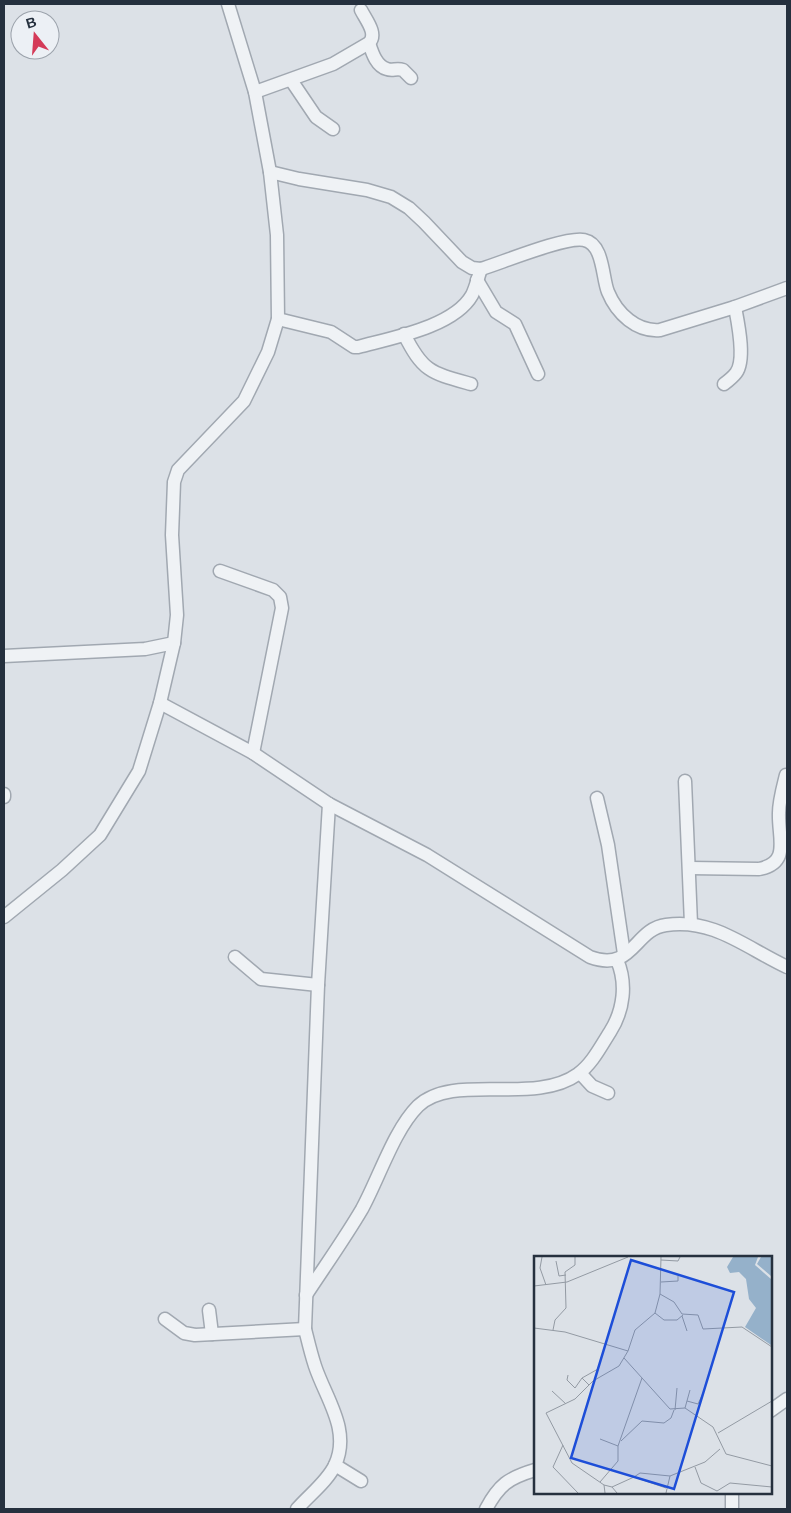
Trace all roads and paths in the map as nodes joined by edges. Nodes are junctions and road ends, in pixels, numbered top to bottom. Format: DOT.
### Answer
graph roads {
  1 [pos="228,4"];
  2 [pos="361,10"];
  3 [pos="369,43"];
  4 [pos="411,78"];
  5 [pos="291,80"];
  6 [pos="255,92"];
  7 [pos="333,129"];
  8 [pos="270,172"];
  9 [pos="479,275"];
  10 [pos="787,288"];
  11 [pos="735,307"];
  12 [pos="278,319"];
  13 [pos="404,334"];
  14 [pos="538,374"];
  15 [pos="471,384"];
  16 [pos="724,384"];
  17 [pos="220,571"];
  18 [pos="174,643"];
  19 [pos="4,656"];
  20 [pos="160,703"];
  21 [pos="253,753"];
  22 [pos="786,775"];
  23 [pos="685,781"];
  24 [pos="597,798"];
  25 [pos="330,804"];
  26 [pos="690,868"];
  27 [pos="4,918"];
  28 [pos="691,924"];
  29 [pos="236,956"];
  30 [pos="621,957"];
  31 [pos="787,967"];
  32 [pos="318,985"];
  33 [pos="580,1073"];
  34 [pos="608,1093"];
  35 [pos="305,1297"];
  36 [pos="209,1310"];
  37 [pos="165,1319"];
  38 [pos="305,1328"];
  39 [pos="212,1334"];
  40 [pos="787,1399"];
  41 [pos="771,1410"];
  42 [pos="335,1465"];
  43 [pos="534,1470"];
  44 [pos="361,1481"];
  45 [pos="732,1493"];
  46 [pos="297,1509"];
  47 [pos="486,1509"];
  48 [pos="732,1509"];
  1 -- 6 [label="street"];
  2 -- 3 [label="street"];
  3 -- 4 [label="street"];
  3 -- 5 [label="street"];
  5 -- 6 [label="street"];
  5 -- 7 [label="street"];
  6 -- 8 [label="street"];
  8 -- 9 [label="street"];
  8 -- 12 [label="street"];
  9 -- 11 [label="street"];
  9 -- 13 [label="street"];
  9 -- 14 [label="street"];
  10 -- 11 [label="street"];
  11 -- 16 [label="street"];
  12 -- 13 [label="street"];
  12 -- 18 [label="street"];
  13 -- 15 [label="street"];
  17 -- 21 [label="street"];
  18 -- 19 [label="street"];
  18 -- 20 [label="street"];
  20 -- 21 [label="street"];
  20 -- 27 [label="street"];
  21 -- 25 [label="street"];
  22 -- 26 [label="street"];
  23 -- 26 [label="street"];
  24 -- 30 [label="street"];
  25 -- 30 [label="street"];
  25 -- 32 [label="street"];
  26 -- 28 [label="street"];
  28 -- 30 [label="street"];
  28 -- 31 [label="street"];
  29 -- 32 [label="street"];
  30 -- 33 [label="street"];
  32 -- 35 [label="street"];
  33 -- 34 [label="street"];
  33 -- 35 [label="street"];
  35 -- 38 [label="street"];
  36 -- 39 [label="street"];
  37 -- 39 [label="street"];
  38 -- 39 [label="street"];
  38 -- 42 [label="street"];
  40 -- 41 [label="street"];
  42 -- 44 [label="street"];
  42 -- 46 [label="street"];
  43 -- 47 [label="street"];
  45 -- 48 [label="street"];
}
